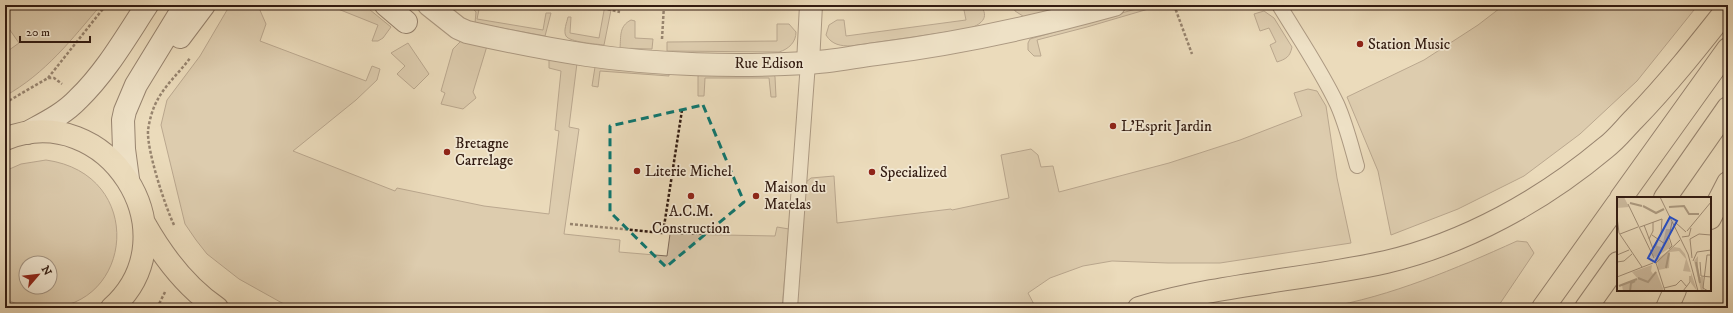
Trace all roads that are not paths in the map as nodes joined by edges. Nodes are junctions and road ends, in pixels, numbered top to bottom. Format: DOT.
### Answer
graph roads {
  1 [pos="147,5"];
  2 [pos="185,5"];
  3 [pos="204,5"];
  4 [pos="386,5"];
  5 [pos="421,5"];
  6 [pos="429,5"];
  7 [pos="811,5"];
  8 [pos="1114,5"];
  9 [pos="1279,5"];
  10 [pos="1728,8"];
  11 [pos="1728,49"];
  12 [pos="808,63"];
  13 [pos="136,85"];
  14 [pos="1728,108"];
  15 [pos="27,133"];
  16 [pos="5,139"];
  17 [pos="1357,166"];
  18 [pos="128,179"];
  19 [pos="1728,183"];
  20 [pos="1622,197"];
  21 [pos="1665,197"];
  22 [pos="1617,204"];
  23 [pos="1711,216"];
  24 [pos="143,222"];
  25 [pos="1617,264"];
  26 [pos="1675,291"];
  27 [pos="112,308"];
  28 [pos="217,308"];
  29 [pos="790,308"];
  30 [pos="1139,308"];
  31 [pos="1543,308"];
  32 [pos="1586,308"];
  33 [pos="1667,308"];
  1 -- 15 [label="street"];
  2 -- 13 [label="street"];
  3 -- 13 [label="street"];
  4 -- 5 [label="street"];
  6 -- 12 [label="street, Rue Edison"];
  7 -- 12 [label="street"];
  8 -- 12 [label="street, Rue Edison"];
  9 -- 17 [label="lane"];
  10 -- 30 [label="main road"];
  11 -- 20 [label="main road"];
  12 -- 29 [label="lane"];
  13 -- 18 [label="street"];
  14 -- 21 [label="main road"];
  15 -- 16 [label="main road"];
  15 -- 18 [label="main road"];
  18 -- 24 [label="main road"];
  19 -- 23 [label="main road"];
  22 -- 31 [label="main road"];
  24 -- 27 [label="main road"];
  24 -- 28 [label="main road"];
  25 -- 32 [label="main road"];
  26 -- 33 [label="main road"];
}
